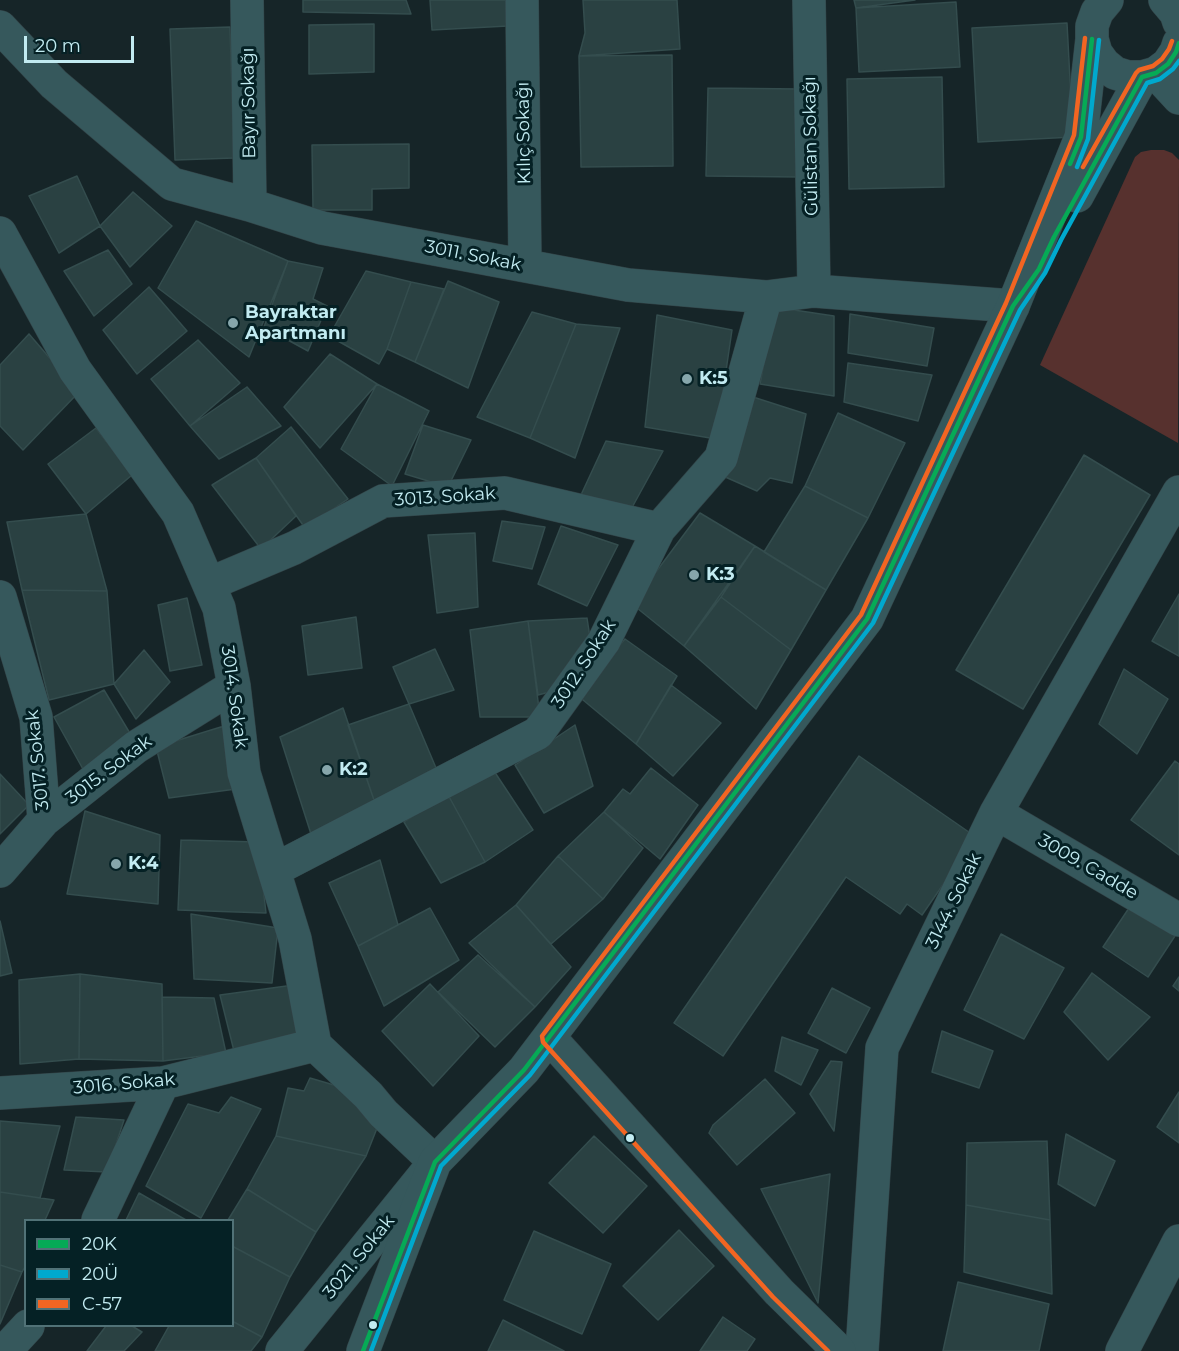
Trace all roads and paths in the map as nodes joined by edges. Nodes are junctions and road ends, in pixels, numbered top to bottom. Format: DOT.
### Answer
graph roads {
  1 [pos="247,0"];
  2 [pos="522,0"];
  3 [pos="809,0"];
  4 [pos="1165,0"];
  5 [pos="1095,16"];
  6 [pos="1179,22"];
  7 [pos="0,27"];
  8 [pos="1179,43"];
  9 [pos="1149,75"];
  10 [pos="1179,98"];
  11 [pos="250,205"];
  12 [pos="0,233"];
  13 [pos="525,265"];
  14 [pos="814,291"];
  15 [pos="766,297"];
  16 [pos="1012,306"];
  17 [pos="1179,492"];
  18 [pos="659,529"];
  19 [pos="209,584"];
  20 [pos="0,597"];
  21 [pos="234,686"];
  22 [pos="996,813"];
  23 [pos="44,820"];
  24 [pos="274,870"];
  25 [pos="0,872"];
  26 [pos="1179,920"];
  27 [pos="549,1037"];
  28 [pos="315,1046"];
  29 [pos="164,1083"];
  30 [pos="0,1093"];
  31 [pos="435,1162"];
  32 [pos="99,1219"];
  33 [pos="1179,1241"];
  34 [pos="27,1327"];
  35 [pos="5,1351"];
  36 [pos="282,1351"];
  37 [pos="363,1351"];
  38 [pos="839,1351"];
  39 [pos="862,1351"];
  40 [pos="1122,1351"];
  1 -- 11 [label="street, Bayır Sokağı"];
  2 -- 13 [label="street, Kılıç Sokağı"];
  3 -- 14 [label="street, Gülistan Sokağı"];
  4 -- 6 [label="street"];
  5 -- 9 [label="street"];
  5 -- 16 [label="street"];
  7 -- 11 [label="street, 3011. Sokak"];
  8 -- 9 [label="street"];
  9 -- 10 [label="street"];
  9 -- 16 [label="street"];
  11 -- 13 [label="street, 3011. Sokak"];
  12 -- 19 [label="street, 3014. Sokak"];
  13 -- 15 [label="street, 3011. Sokak"];
  14 -- 15 [label="street, 3011. Sokak"];
  14 -- 16 [label="street, 3011. Sokak"];
  15 -- 18 [label="street, 3012. Sokak"];
  16 -- 27 [label="street, 3021. Sokak"];
  17 -- 22 [label="street, 3144. Sokak"];
  18 -- 19 [label="street, 3013. Sokak"];
  18 -- 24 [label="street, 3012. Sokak"];
  19 -- 21 [label="street, 3014. Sokak"];
  20 -- 23 [label="street, 3017. Sokak"];
  21 -- 23 [label="street, 3015. Sokak"];
  21 -- 24 [label="street, 3014. Sokak"];
  22 -- 26 [label="street, 3009. Cadde"];
  22 -- 39 [label="street, 3144. Sokak"];
  23 -- 25 [label="street, 3015. Sokak"];
  24 -- 28 [label="street, 3014. Sokak"];
  27 -- 31 [label="street, 3021. Sokak"];
  27 -- 38 [label="street"];
  28 -- 29 [label="street, 3016. Sokak"];
  28 -- 31 [label="street"];
  29 -- 30 [label="street, 3016. Sokak"];
  29 -- 32 [label="street"];
  31 -- 36 [label="street, 3021. Sokak"];
  31 -- 37 [label="street"];
  33 -- 40 [label="street"];
  34 -- 35 [label="street"];
}
